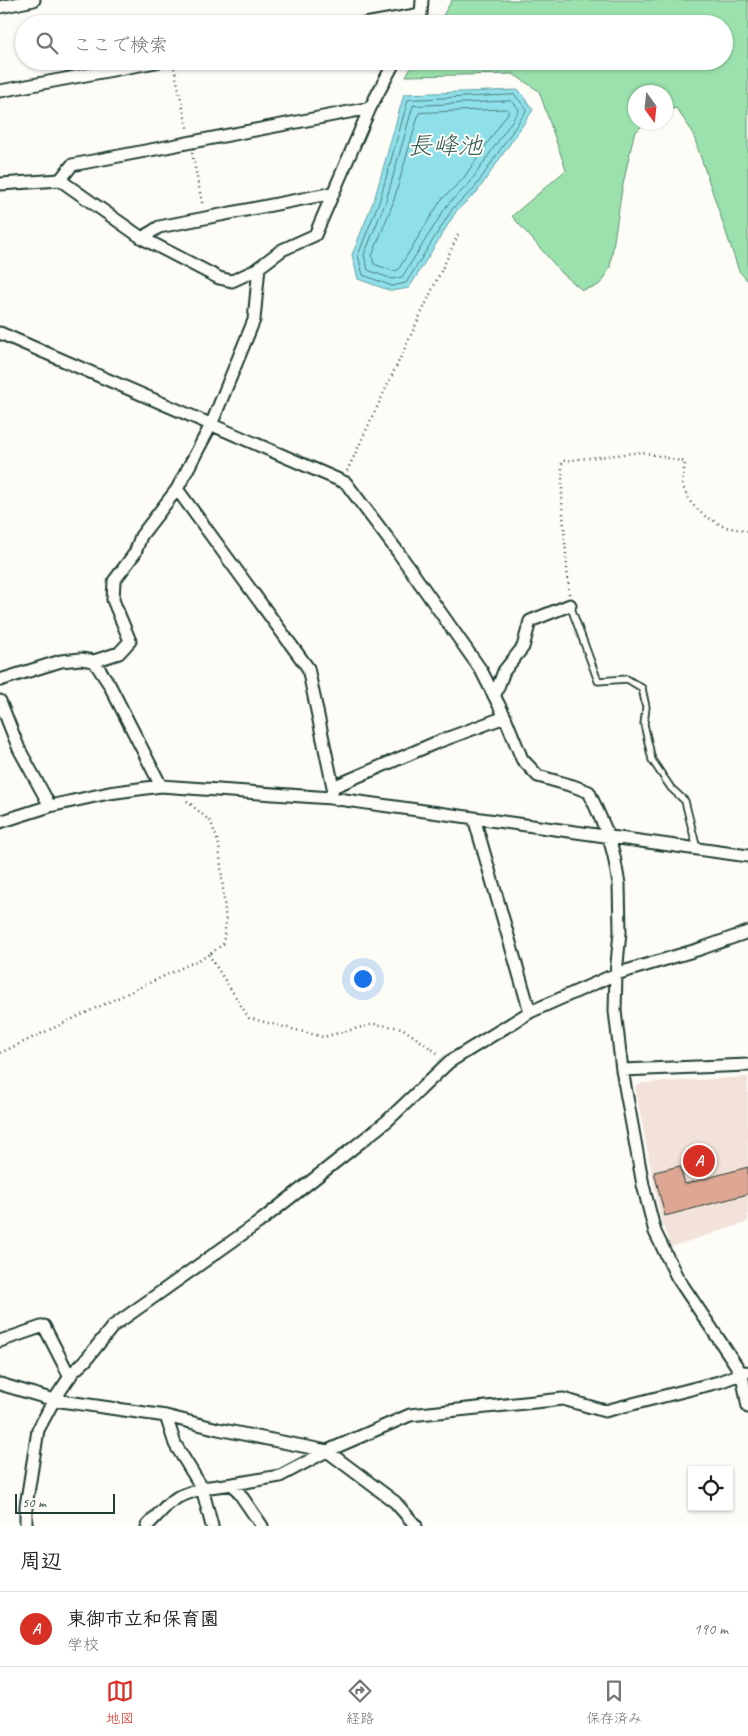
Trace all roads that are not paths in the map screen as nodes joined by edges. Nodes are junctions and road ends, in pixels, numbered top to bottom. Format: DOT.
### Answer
graph roads {
  1 [pos="34,0"];
  2 [pos="422,0"];
  3 [pos="0,7"];
  4 [pos="419,15"];
  5 [pos="113,70"];
  6 [pos="390,70"];
  7 [pos="0,91"];
  8 [pos="370,108"];
  9 [pos="60,180"];
  10 [pos="0,184"];
  11 [pos="333,192"];
  12 [pos="142,238"];
  13 [pos="259,267"];
  14 [pos="0,333"];
  15 [pos="211,425"];
  16 [pos="177,489"];
  17 [pos="570,605"];
  18 [pos="94,661"];
  19 [pos="0,680"];
  20 [pos="495,695"];
  21 [pos="0,702"];
  22 [pos="505,717"];
  23 [pos="161,786"];
  24 [pos="332,792"];
  25 [pos="50,806"];
  26 [pos="474,818"];
  27 [pos="0,822"];
  28 [pos="608,837"];
  29 [pos="696,849"];
  30 [pos="748,856"];
  31 [pos="748,932"];
  32 [pos="616,974"];
  33 [pos="530,1012"];
  34 [pos="748,1065"];
  35 [pos="622,1070"];
  36 [pos="0,1341"];
  37 [pos="745,1373"];
  38 [pos="70,1377"];
  39 [pos="0,1384"];
  40 [pos="54,1400"];
  41 [pos="748,1407"];
  42 [pos="166,1416"];
  43 [pos="327,1451"];
  44 [pos="233,1484"];
  45 [pos="202,1488"];
  46 [pos="26,1526"];
  47 [pos="147,1526"];
  48 [pos="212,1526"];
  49 [pos="262,1526"];
  50 [pos="416,1526"];
  1 -- 3 [label="street"];
  2 -- 4 [label="street"];
  5 -- 7 [label="street"];
  6 -- 8 [label="street"];
  8 -- 9 [label="street"];
  8 -- 11 [label="street"];
  9 -- 10 [label="street"];
  9 -- 12 [label="street"];
  11 -- 12 [label="street"];
  11 -- 13 [label="street"];
  12 -- 13 [label="street"];
  13 -- 15 [label="street"];
  14 -- 15 [label="street"];
  15 -- 16 [label="street"];
  15 -- 20 [label="street"];
  16 -- 18 [label="street"];
  16 -- 24 [label="street"];
  17 -- 20 [label="street"];
  17 -- 29 [label="lane"];
  18 -- 19 [label="street"];
  18 -- 23 [label="street"];
  20 -- 22 [label="street"];
  21 -- 25 [label="street"];
  22 -- 24 [label="street"];
  22 -- 28 [label="street"];
  23 -- 24 [label="street"];
  23 -- 25 [label="street"];
  24 -- 26 [label="street"];
  25 -- 27 [label="street"];
  26 -- 28 [label="street"];
  26 -- 33 [label="street"];
  28 -- 29 [label="street"];
  28 -- 32 [label="street"];
  29 -- 30 [label="street"];
  31 -- 32 [label="street"];
  32 -- 33 [label="street"];
  32 -- 35 [label="street"];
  33 -- 38 [label="street"];
  34 -- 35 [label="street"];
  35 -- 37 [label="street"];
  36 -- 38 [label="street"];
  37 -- 41 [label="street"];
  37 -- 43 [label="street"];
  38 -- 40 [label="street"];
  39 -- 40 [label="street"];
  40 -- 42 [label="street"];
  40 -- 46 [label="street"];
  42 -- 43 [label="street"];
  42 -- 45 [label="street"];
  43 -- 44 [label="street"];
  43 -- 50 [label="street"];
  44 -- 45 [label="street"];
  44 -- 49 [label="street"];
  45 -- 47 [label="street"];
  45 -- 48 [label="street"];
}
